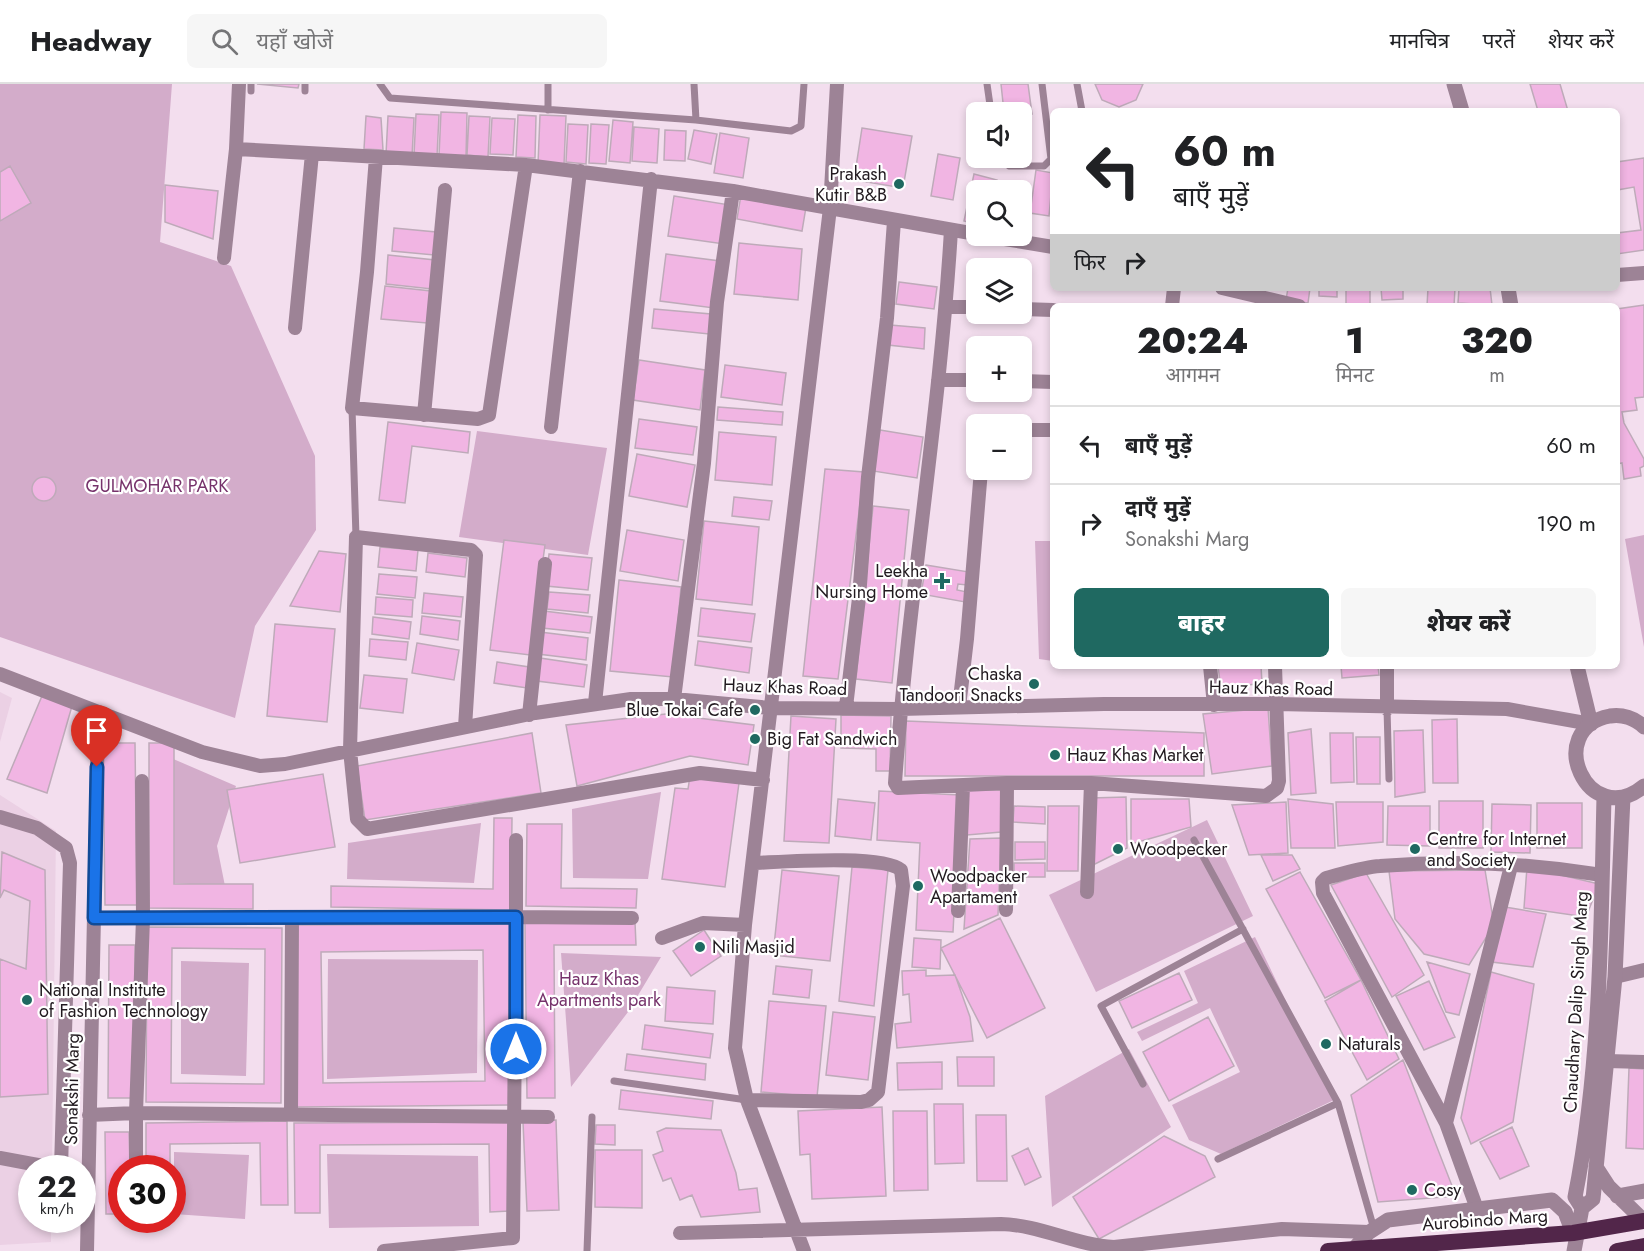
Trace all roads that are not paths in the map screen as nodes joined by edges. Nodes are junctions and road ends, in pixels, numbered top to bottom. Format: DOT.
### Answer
graph roads {
  1 [pos="380,84"];
  2 [pos="548,84"];
  3 [pos="694,84"];
  4 [pos="804,84"];
  5 [pos="837,84"];
  6 [pos="987,84"];
  7 [pos="1042,84"];
  8 [pos="1077,84"];
  9 [pos="1454,84"];
  10 [pos="247,86"];
  11 [pos="990,102"];
  12 [pos="1081,108"];
  13 [pos="1461,108"];
  14 [pos="548,110"];
  15 [pos="696,120"];
  16 [pos="1050,140"];
  17 [pos="236,149"];
  18 [pos="312,154"];
  19 [pos="376,157"];
  20 [pos="1050,159"];
  21 [pos="526,165"];
  22 [pos="1032,166"];
  23 [pos="580,171"];
  24 [pos="651,179"];
  25 [pos="445,190"];
  26 [pos="733,191"];
  27 [pos="830,208"];
  28 [pos="894,221"];
  29 [pos="951,230"];
  30 [pos="966,232"];
  31 [pos="1032,244"];
  32 [pos="1050,247"];
  33 [pos="224,258"];
  34 [pos="1644,273"];
  35 [pos="1620,275"];
  36 [pos="1229,295"];
  37 [pos="1280,303"];
  38 [pos="946,307"];
  39 [pos="966,307"];
  40 [pos="1032,309"];
  41 [pos="1050,309"];
  42 [pos="295,328"];
  43 [pos="938,380"];
  44 [pos="966,380"];
  45 [pos="1032,381"];
  46 [pos="1050,382"];
  47 [pos="352,408"];
  48 [pos="424,415"];
  49 [pos="551,427"];
  50 [pos="1032,430"];
  51 [pos="1050,430"];
  52 [pos="980,480"];
  53 [pos="356,537"];
  54 [pos="545,564"];
  55 [pos="1210,669"];
  56 [pos="1275,669"];
  57 [pos="1387,669"];
  58 [pos="1578,669"];
  59 [pos="0,674"];
  60 [pos="674,699"];
  61 [pos="595,703"];
  62 [pos="1277,704"];
  63 [pos="1214,705"];
  64 [pos="846,707"];
  65 [pos="959,707"];
  66 [pos="771,708"];
  67 [pos="1387,709"];
  68 [pos="900,710"];
  69 [pos="529,715"];
  70 [pos="98,718"];
  71 [pos="1591,724"];
  72 [pos="1643,725"];
  73 [pos="465,727"];
  74 [pos="350,750"];
  75 [pos="1389,779"];
  76 [pos="763,780"];
  77 [pos="142,781"];
  78 [pos="1007,783"];
  79 [pos="1091,783"];
  80 [pos="963,786"];
  81 [pos="1644,786"];
  82 [pos="1604,796"];
  83 [pos="1623,797"];
  84 [pos="0,817"];
  85 [pos="516,840"];
  86 [pos="1194,840"];
  87 [pos="754,862"];
  88 [pos="1511,866"];
  89 [pos="1602,875"];
  90 [pos="1087,892"];
  91 [pos="1006,910"];
  92 [pos="958,911"];
  93 [pos="292,917"];
  94 [pos="516,917"];
  95 [pos="94,918"];
  96 [pos="143,918"];
  97 [pos="632,918"];
  98 [pos="745,925"];
  99 [pos="1243,929"];
  100 [pos="1610,935"];
  101 [pos="662,938"];
  102 [pos="1644,970"];
  103 [pos="1615,977"];
  104 [pos="1607,1061"];
  105 [pos="1644,1062"];
  106 [pos="614,1081"];
  107 [pos="1143,1084"];
  108 [pos="747,1100"];
  109 [pos="1338,1103"];
  110 [pos="136,1113"];
  111 [pos="291,1114"];
  112 [pos="89,1115"];
  113 [pos="516,1115"];
  114 [pos="548,1117"];
  115 [pos="592,1117"];
  116 [pos="1446,1123"];
  117 [pos="61,1155"];
  118 [pos="86,1155"];
  119 [pos="136,1155"];
  120 [pos="0,1158"];
  121 [pos="1218,1159"];
  122 [pos="18,1161"];
  123 [pos="1596,1167"];
  124 [pos="1644,1191"];
  125 [pos="1617,1196"];
  126 [pos="1582,1208"];
  127 [pos="1477,1209"];
  128 [pos="1644,1221"];
  129 [pos="796,1228"];
  130 [pos="1372,1231"];
  131 [pos="84,1233"];
  132 [pos="680,1233"];
  133 [pos="1575,1233"];
  134 [pos="1644,1246"];
  135 [pos="1354,1249"];
  136 [pos="87,1251"];
  137 [pos="384,1251"];
  138 [pos="588,1251"];
  139 [pos="804,1251"];
  140 [pos="1328,1251"];
  141 [pos="1574,1251"];
  142 [pos="1617,1251"];
  1 -- 14 [label="lane"];
  2 -- 14 [label="lane"];
  3 -- 15 [label="lane"];
  4 -- 15 [label="lane"];
  5 -- 27 [label="street"];
  6 -- 11 [label="lane"];
  7 -- 16 [label="lane"];
  8 -- 12 [label="lane"];
  9 -- 13 [label="street"];
  10 -- 17 [label="street"];
  14 -- 15 [label="lane"];
  17 -- 18 [label="street"];
  17 -- 33 [label="street"];
  18 -- 19 [label="street"];
  18 -- 42 [label="street"];
  19 -- 21 [label="street"];
  19 -- 47 [label="street"];
  20 -- 22 [label="lane"];
  21 -- 23 [label="street"];
  21 -- 48 [label="street"];
  23 -- 24 [label="street"];
  23 -- 49 [label="street"];
  24 -- 26 [label="street"];
  24 -- 61 [label="street"];
  25 -- 48 [label="street"];
  26 -- 27 [label="street"];
  26 -- 60 [label="street"];
  27 -- 28 [label="street"];
  27 -- 66 [label="street"];
  28 -- 29 [label="street"];
  28 -- 64 [label="street"];
  29 -- 30 [label="street"];
  29 -- 38 [label="street"];
  31 -- 32 [label="street"];
  34 -- 35 [label="street"];
  36 -- 37 [label="street"];
  38 -- 39 [label="street"];
  38 -- 43 [label="street"];
  40 -- 41 [label="street"];
  43 -- 44 [label="street"];
  43 -- 68 [label="street"];
  45 -- 46 [label="street"];
  47 -- 48 [label="street"];
  47 -- 53 [label="lane"];
  50 -- 51 [label="street"];
  52 -- 65 [label="street"];
  53 -- 73 [label="street"];
  53 -- 74 [label="street"];
  54 -- 69 [label="street"];
  55 -- 63 [label="street"];
  56 -- 62 [label="street"];
  57 -- 67 [label="street"];
  58 -- 71 [label="street"];
  59 -- 70 [label="street, Hauz Khas Road"];
  60 -- 61 [label="street, Hauz Khas Road"];
  60 -- 66 [label="street, Hauz Khas Road"];
  61 -- 69 [label="street, Hauz Khas Road"];
  62 -- 63 [label="street, Hauz Khas Road"];
  62 -- 67 [label="street, Hauz Khas Road"];
  62 -- 79 [label="street"];
  63 -- 65 [label="street, Hauz Khas Road"];
  64 -- 66 [label="street, Hauz Khas Road"];
  64 -- 68 [label="street, Hauz Khas Road"];
  65 -- 68 [label="street, Hauz Khas Road"];
  66 -- 76 [label="street"];
  67 -- 71 [label="street, Hauz Khas Road"];
  67 -- 75 [label="lane"];
  68 -- 80 [label="street"];
  69 -- 73 [label="street, Hauz Khas Road"];
  70 -- 74 [label="street, Hauz Khas Road"];
  70 -- 95 [label="street, Sonakshi Marg"];
  71 -- 72 [label="street"];
  71 -- 82 [label="street"];
  73 -- 74 [label="street, Hauz Khas Road"];
  74 -- 76 [label="street"];
  76 -- 87 [label="street"];
  77 -- 96 [label="street"];
  78 -- 79 [label="street"];
  78 -- 80 [label="street"];
  78 -- 91 [label="street"];
  79 -- 90 [label="street"];
  80 -- 92 [label="street"];
  81 -- 83 [label="street"];
  82 -- 83 [label="street"];
  82 -- 89 [label="street, Chaudhary Dalip Singh Marg"];
  83 -- 100 [label="street"];
  84 -- 117 [label="street"];
  85 -- 94 [label="street"];
  86 -- 99 [label="lane"];
  87 -- 98 [label="street"];
  87 -- 108 [label="street"];
  88 -- 89 [label="street"];
  88 -- 116 [label="street"];
  88 -- 116 [label="street"];
  89 -- 100 [label="street, Chaudhary Dalip Singh Marg"];
  93 -- 94 [label="street"];
  93 -- 96 [label="street"];
  93 -- 111 [label="street"];
  94 -- 97 [label="street"];
  94 -- 113 [label="street"];
  95 -- 96 [label="street"];
  95 -- 112 [label="street, Sonakshi Marg"];
  96 -- 110 [label="street"];
  98 -- 101 [label="street"];
  98 -- 108 [label="street"];
  99 -- 107 [label="lane"];
  99 -- 109 [label="lane"];
  100 -- 103 [label="street"];
  100 -- 126 [label="street, Chaudhary Dalip Singh Marg"];
  102 -- 103 [label="street"];
  103 -- 104 [label="street"];
  104 -- 105 [label="street"];
  104 -- 123 [label="street"];
  106 -- 108 [label="lane"];
  108 -- 129 [label="street"];
  109 -- 121 [label="lane"];
  109 -- 130 [label="lane"];
  110 -- 111 [label="street"];
  110 -- 112 [label="street"];
  110 -- 119 [label="street"];
  111 -- 113 [label="street"];
  112 -- 118 [label="street, Sonakshi Marg"];
  113 -- 114 [label="street"];
  113 -- 137 [label="street"];
  115 -- 138 [label="lane"];
  116 -- 127 [label="street"];
  120 -- 122 [label="street"];
  123 -- 125 [label="street"];
  123 -- 126 [label="street"];
  124 -- 125 [label="street"];
  125 -- 128 [label="street"];
  126 -- 133 [label="street"];
  127 -- 130 [label="street"];
  127 -- 133 [label="street"];
  128 -- 133 [label="highway, Aurobindo Marg"];
  129 -- 130 [label="street"];
  129 -- 132 [label="street"];
  129 -- 139 [label="street"];
  130 -- 135 [label="street"];
  131 -- 136 [label="street, Sonakshi Marg"];
  133 -- 135 [label="highway, Aurobindo Marg"];
  133 -- 141 [label="street"];
  134 -- 142 [label="highway"];
  135 -- 140 [label="highway, Aurobindo Marg"];
}
